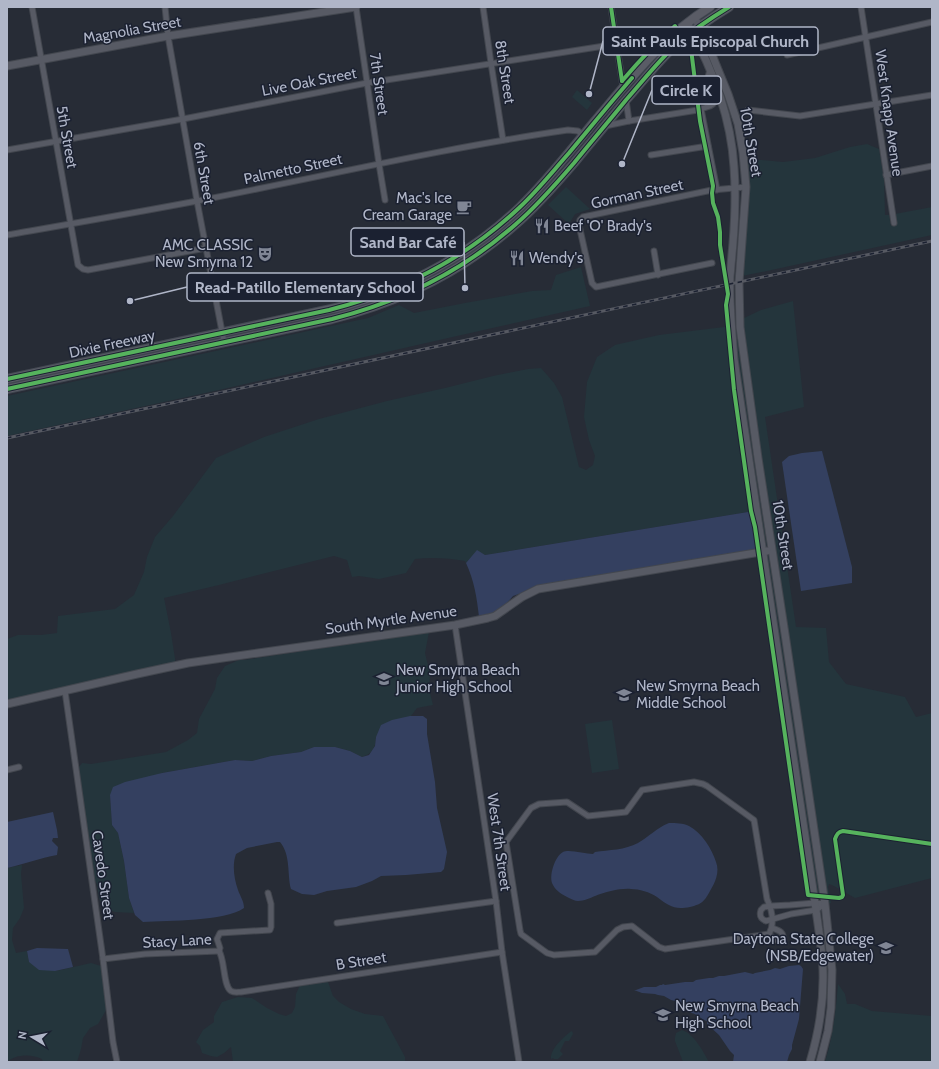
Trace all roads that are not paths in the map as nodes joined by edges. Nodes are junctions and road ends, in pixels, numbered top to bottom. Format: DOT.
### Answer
graph roads {
  1 [pos="32,7"];
  2 [pos="165,7"];
  3 [pos="356,7"];
  4 [pos="483,7"];
  5 [pos="611,7"];
  6 [pos="729,7"];
  7 [pos="861,7"];
  8 [pos="708,8"];
  9 [pos="694,18"];
  10 [pos="932,22"];
  11 [pos="687,23"];
  12 [pos="700,26"];
  13 [pos="692,32"];
  14 [pos="168,36"];
  15 [pos="866,38"];
  16 [pos="617,44"];
  17 [pos="787,55"];
  18 [pos="41,60"];
  19 [pos="491,63"];
  20 [pos="7,66"];
  21 [pos="710,70"];
  22 [pos="367,83"];
  23 [pos="624,88"];
  24 [pos="932,95"];
  25 [pos="626,100"];
  26 [pos="875,104"];
  27 [pos="701,109"];
  28 [pos="748,110"];
  29 [pos="183,119"];
  30 [pos="629,121"];
  31 [pos="594,122"];
  32 [pos="604,127"];
  33 [pos="583,135"];
  34 [pos="503,140"];
  35 [pos="55,141"];
  36 [pos="592,141"];
  37 [pos="708,146"];
  38 [pos="7,150"];
  39 [pos="651,155"];
  40 [pos="578,157"];
  41 [pos="379,164"];
  42 [pos="932,166"];
  43 [pos="886,175"];
  44 [pos="746,187"];
  45 [pos="735,188"];
  46 [pos="717,190"];
  47 [pos="385,200"];
  48 [pos="197,201"];
  49 [pos="510,216"];
  50 [pos="894,223"];
  51 [pos="70,224"];
  52 [pos="516,224"];
  53 [pos="7,235"];
  54 [pos="483,238"];
  55 [pos="490,245"];
  56 [pos="206,248"];
  57 [pos="654,251"];
  58 [pos="732,261"];
  59 [pos="740,261"];
  60 [pos="712,263"];
  61 [pos="658,275"];
  62 [pos="399,287"];
  63 [pos="401,296"];
  64 [pos="739,304"];
  65 [pos="730,306"];
  66 [pos="312,314"];
  67 [pos="314,323"];
  68 [pos="223,333"];
  69 [pos="224,342"];
  70 [pos="92,361"];
  71 [pos="94,370"];
  72 [pos="7,379"];
  73 [pos="7,389"];
  74 [pos="773,551"];
  75 [pos="763,552"];
  76 [pos="455,625"];
  77 [pos="65,691"];
  78 [pos="7,704"];
  79 [pos="19,767"];
  80 [pos="7,770"];
  81 [pos="268,893"];
  82 [pos="496,901"];
  83 [pos="825,904"];
  84 [pos="790,905"];
  85 [pos="770,906"];
  86 [pos="815,906"];
  87 [pos="791,914"];
  88 [pos="773,918"];
  89 [pos="337,923"];
  90 [pos="772,928"];
  91 [pos="769,934"];
  92 [pos="219,951"];
  93 [pos="502,952"];
  94 [pos="103,959"];
  95 [pos="117,1062"];
  96 [pos="519,1062"];
  97 [pos="810,1062"];
  98 [pos="820,1062"];
  1 -- 18 [label="street, 5th Street"];
  2 -- 14 [label="street, 6th Street"];
  3 -- 14 [label="street, Magnolia Street"];
  3 -- 22 [label="street, 7th Street"];
  4 -- 19 [label="street, 8th Street"];
  5 -- 16 [label="street"];
  6 -- 12 [label="main road, Dixie Freeway"];
  7 -- 15 [label="street, West Knapp Avenue"];
  8 -- 9 [label="main road, Dixie Freeway"];
  9 -- 11 [label="main road, Dixie Freeway"];
  9 -- 12 [label="street, 10th Street"];
  10 -- 15 [label="street"];
  11 -- 13 [label="street, 10th Street"];
  11 -- 23 [label="main road, Dixie Freeway"];
  12 -- 13 [label="main road, Dixie Freeway"];
  12 -- 44 [label="street, 10th Street"];
  13 -- 21 [label="street, 10th Street"];
  13 -- 25 [label="main road, Dixie Freeway"];
  14 -- 18 [label="street, Magnolia Street"];
  14 -- 29 [label="street, 6th Street"];
  15 -- 17 [label="street"];
  15 -- 26 [label="street, West Knapp Avenue"];
  16 -- 19 [label="street, Live Oak Street"];
  16 -- 23 [label="street"];
  18 -- 20 [label="street, Magnolia Street"];
  18 -- 35 [label="street, 5th Street"];
  19 -- 22 [label="street, Live Oak Street"];
  19 -- 34 [label="street, 8th Street"];
  21 -- 27 [label="street"];
  21 -- 45 [label="street, 10th Street"];
  22 -- 29 [label="street, Live Oak Street"];
  22 -- 41 [label="street, 7th Street"];
  23 -- 31 [label="main road, Dixie Freeway"];
  24 -- 26 [label="street"];
  25 -- 30 [label="street"];
  25 -- 32 [label="main road, Dixie Freeway"];
  26 -- 28 [label="street"];
  26 -- 43 [label="street, West Knapp Avenue"];
  27 -- 30 [label="street"];
  27 -- 37 [label="street"];
  29 -- 35 [label="street, Live Oak Street"];
  29 -- 48 [label="street, 6th Street"];
  30 -- 32 [label="street"];
  31 -- 33 [label="main road, Dixie Freeway"];
  31 -- 36 [label="main road"];
  32 -- 36 [label="main road, Dixie Freeway"];
  33 -- 34 [label="street, Palmetto Street"];
  33 -- 40 [label="main road"];
  33 -- 49 [label="main road, Dixie Freeway"];
  34 -- 41 [label="street, Palmetto Street"];
  35 -- 38 [label="street, Live Oak Street"];
  35 -- 51 [label="street, 5th Street"];
  36 -- 40 [label="main road, Dixie Freeway"];
  37 -- 39 [label="street"];
  37 -- 46 [label="street"];
  40 -- 52 [label="main road, Dixie Freeway"];
  41 -- 47 [label="street, 7th Street"];
  41 -- 48 [label="street, Palmetto Street"];
  42 -- 43 [label="street"];
  43 -- 50 [label="street, West Knapp Avenue"];
  44 -- 45 [label="street, Gorman Street"];
  44 -- 59 [label="street, 10th Street"];
  45 -- 46 [label="street, Gorman Street"];
  45 -- 58 [label="street, 10th Street"];
  46 -- 61 [label="street, Gorman Street"];
  48 -- 51 [label="street, Palmetto Street"];
  48 -- 56 [label="street, 6th Street"];
  49 -- 52 [label="street"];
  49 -- 54 [label="main road, Dixie Freeway"];
  51 -- 53 [label="street, Palmetto Street"];
  51 -- 56 [label="street, 5th Street"];
  52 -- 55 [label="main road, Dixie Freeway"];
  54 -- 55 [label="street"];
  54 -- 62 [label="main road, Dixie Freeway"];
  55 -- 63 [label="main road, Dixie Freeway"];
  56 -- 68 [label="street, 6th Street"];
  57 -- 61 [label="street"];
  58 -- 59 [label="street"];
  58 -- 65 [label="street, 10th Street"];
  59 -- 64 [label="street, 10th Street"];
  60 -- 61 [label="street, Gorman Street"];
  62 -- 63 [label="street"];
  62 -- 66 [label="main road, Dixie Freeway"];
  63 -- 67 [label="main road, Dixie Freeway"];
  64 -- 65 [label="street"];
  64 -- 74 [label="street, 10th Street"];
  65 -- 75 [label="street, 10th Street"];
  66 -- 67 [label="street"];
  66 -- 68 [label="main road, Dixie Freeway"];
  67 -- 69 [label="main road, Dixie Freeway"];
  68 -- 69 [label="street, 6th Street"];
  68 -- 70 [label="main road, Dixie Freeway"];
  69 -- 71 [label="main road, Dixie Freeway"];
  70 -- 71 [label="street"];
  70 -- 72 [label="main road, Dixie Freeway"];
  71 -- 73 [label="main road, Dixie Freeway"];
  74 -- 75 [label="street, South Myrtle Avenue"];
  74 -- 83 [label="street, 10th Street"];
  75 -- 76 [label="street, South Myrtle Avenue"];
  75 -- 86 [label="street, 10th Street"];
  76 -- 77 [label="street, South Myrtle Avenue"];
  76 -- 82 [label="street, West 7th Street"];
  77 -- 78 [label="street, South Myrtle Avenue"];
  77 -- 94 [label="street, Cavedo Street"];
  79 -- 80 [label="street"];
  81 -- 92 [label="street, Stacy Lane"];
  82 -- 89 [label="street"];
  82 -- 93 [label="street, West 7th Street"];
  83 -- 86 [label="street"];
  83 -- 98 [label="street, 10th Street"];
  84 -- 85 [label="street"];
  84 -- 86 [label="street"];
  84 -- 87 [label="street"];
  85 -- 88 [label="street"];
  85 -- 88 [label="street"];
  85 -- 91 [label="street"];
  86 -- 87 [label="street"];
  86 -- 97 [label="street, 10th Street"];
  87 -- 88 [label="street"];
  88 -- 90 [label="street"];
  90 -- 91 [label="street"];
  90 -- 91 [label="street"];
  92 -- 93 [label="street, B Street"];
  92 -- 94 [label="street, Stacy Lane"];
  93 -- 96 [label="street, West 7th Street"];
  94 -- 95 [label="street, Cavedo Street"];
}
